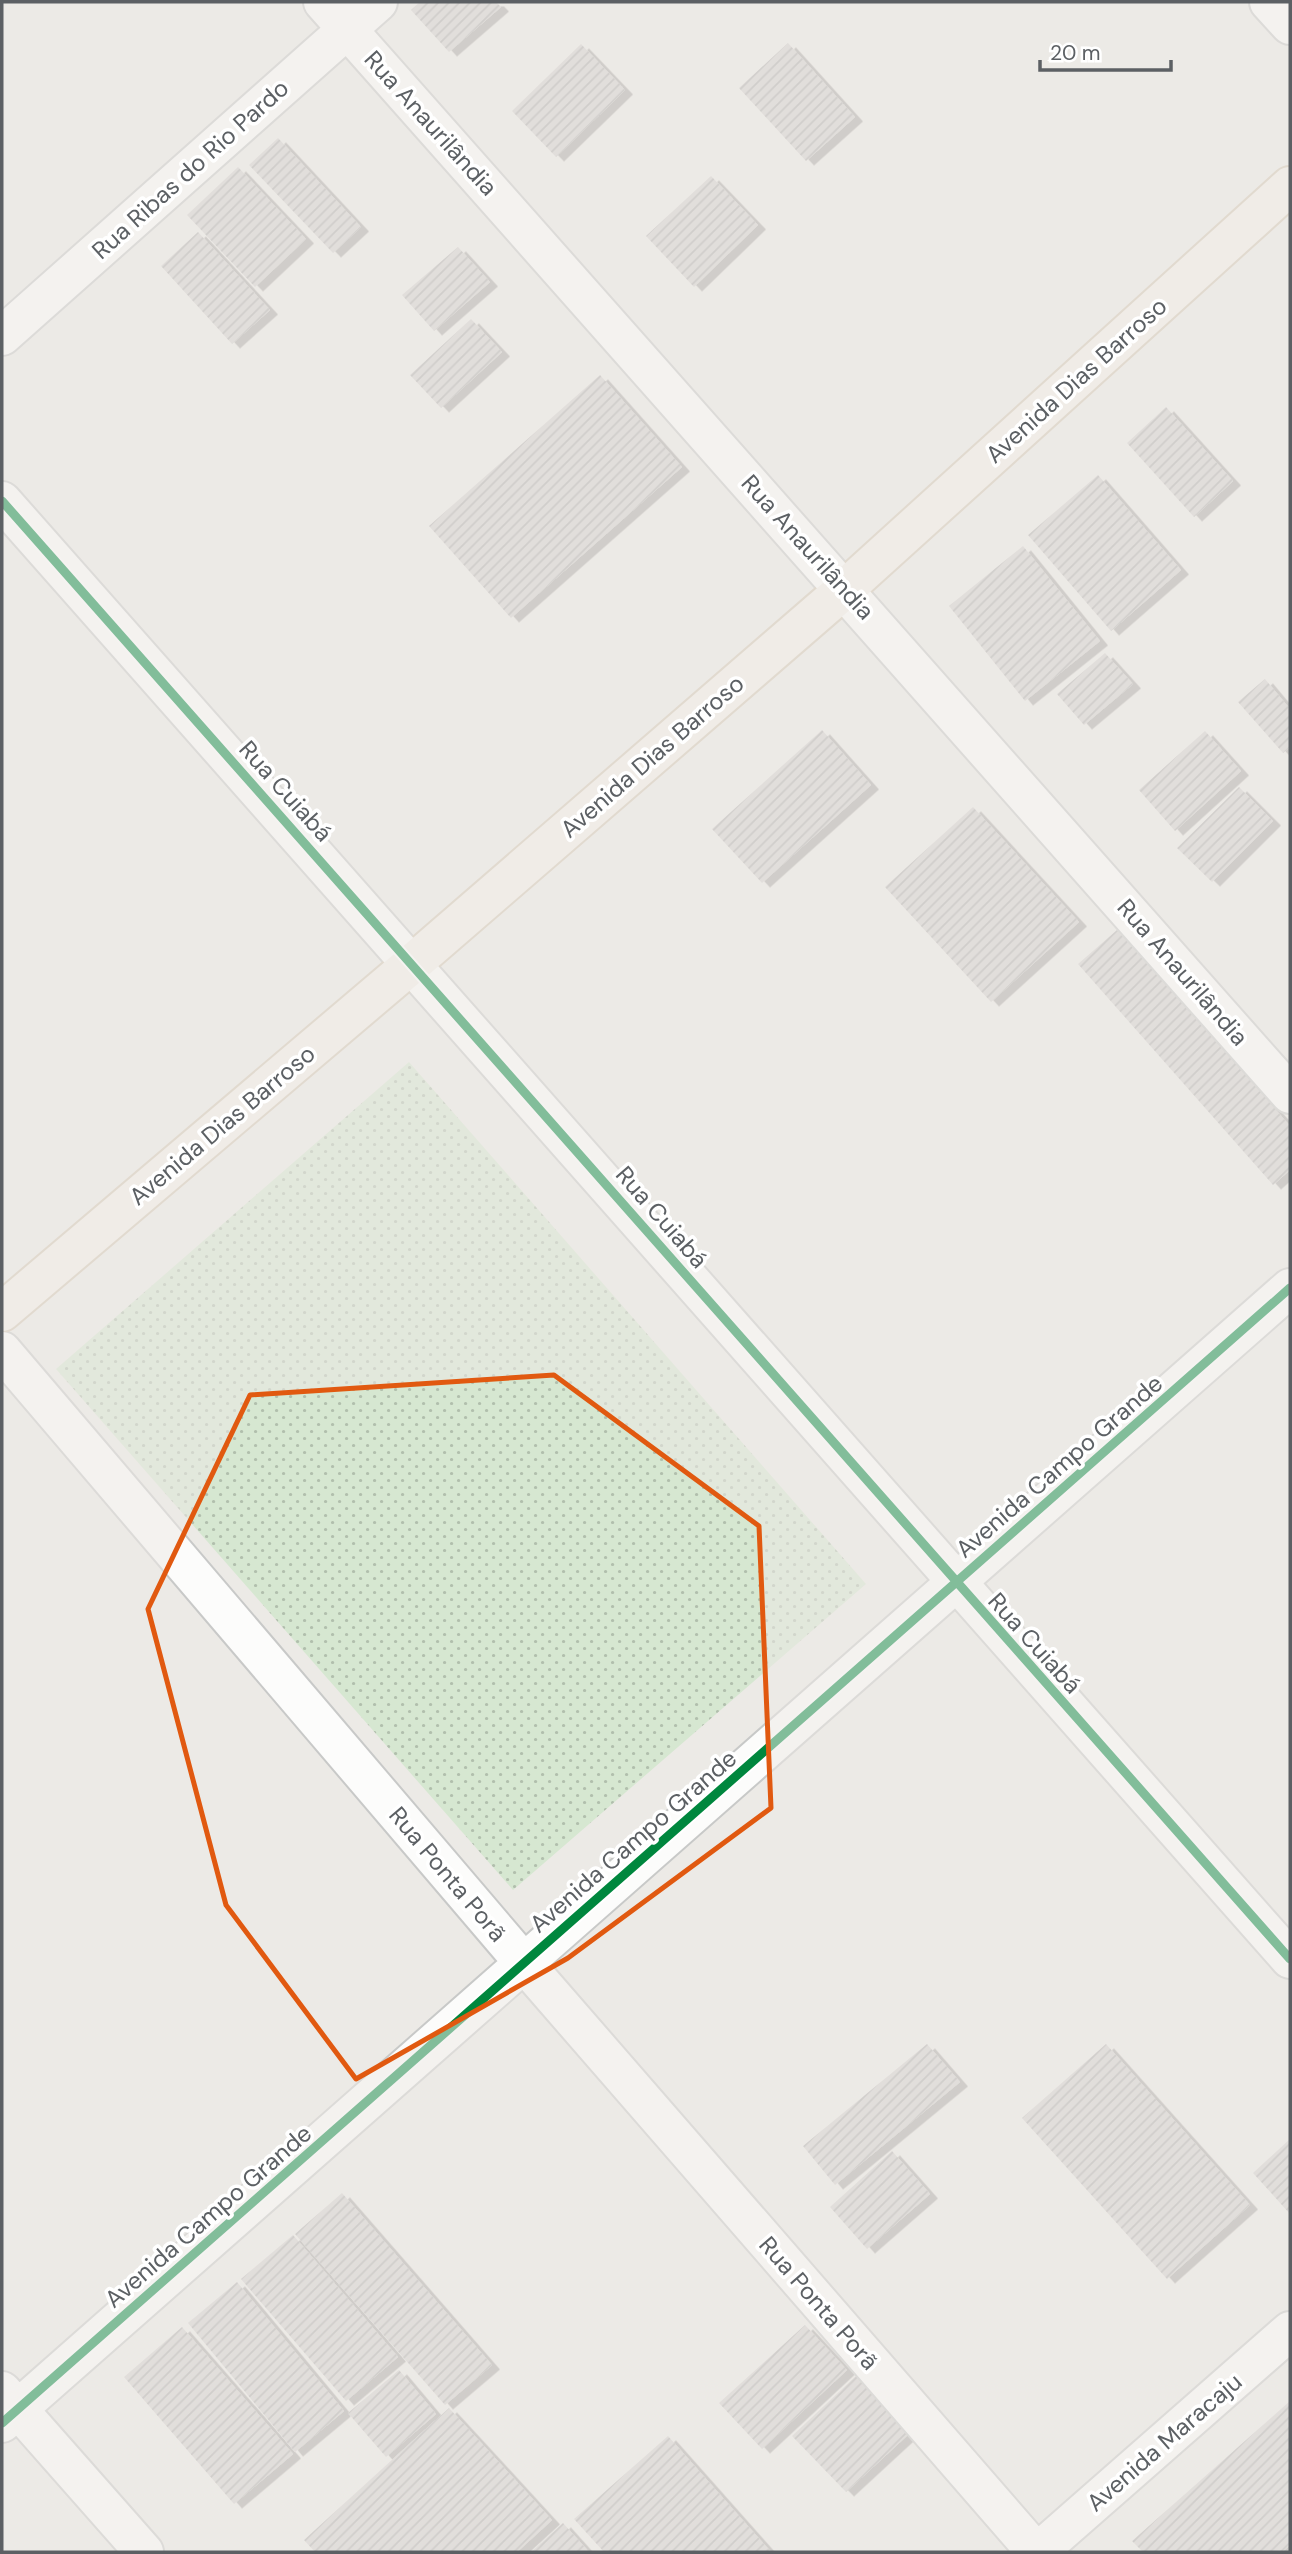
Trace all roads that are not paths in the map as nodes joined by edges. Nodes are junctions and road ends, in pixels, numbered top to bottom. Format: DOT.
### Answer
graph roads {
  1 [pos="378,2"];
  2 [pos="1269,2"];
  3 [pos="335,15"];
  4 [pos="1290,25"];
  5 [pos="1290,186"];
  6 [pos="2,336"];
  7 [pos="2,501"];
  8 [pos="845,589"];
  9 [pos="413,963"];
  10 [pos="1290,1094"];
  11 [pos="1290,1288"];
  12 [pos="2,1312"];
  13 [pos="2,1351"];
  14 [pos="956,1582"];
  15 [pos="1290,1959"];
  16 [pos="524,1963"];
  17 [pos="1290,2331"];
  18 [pos="7,2408"];
  19 [pos="144,2552"];
  20 [pos="1037,2552"];
  1 -- 3 [label="street, Rua Ribas do Rio Pardo"];
  2 -- 4 [label="street"];
  3 -- 6 [label="street, Rua Ribas do Rio Pardo"];
  3 -- 8 [label="street, Rua Anaurilândia"];
  5 -- 8 [label="main road, Avenida Dias Barroso"];
  7 -- 9 [label="street, Rua Cuiabá"];
  8 -- 9 [label="main road, Avenida Dias Barroso"];
  8 -- 10 [label="street, Rua Anaurilândia"];
  9 -- 12 [label="main road, Avenida Dias Barroso"];
  9 -- 14 [label="street, Rua Cuiabá"];
  11 -- 14 [label="street, Avenida Campo Grande"];
  13 -- 16 [label="street, Rua Ponta Porã"];
  14 -- 15 [label="street, Rua Cuiabá"];
  14 -- 16 [label="street, Avenida Campo Grande"];
  16 -- 18 [label="street, Avenida Campo Grande"];
  16 -- 20 [label="street, Rua Ponta Porã"];
  17 -- 20 [label="street, Avenida Maracaju"];
  18 -- 19 [label="street"];
}
